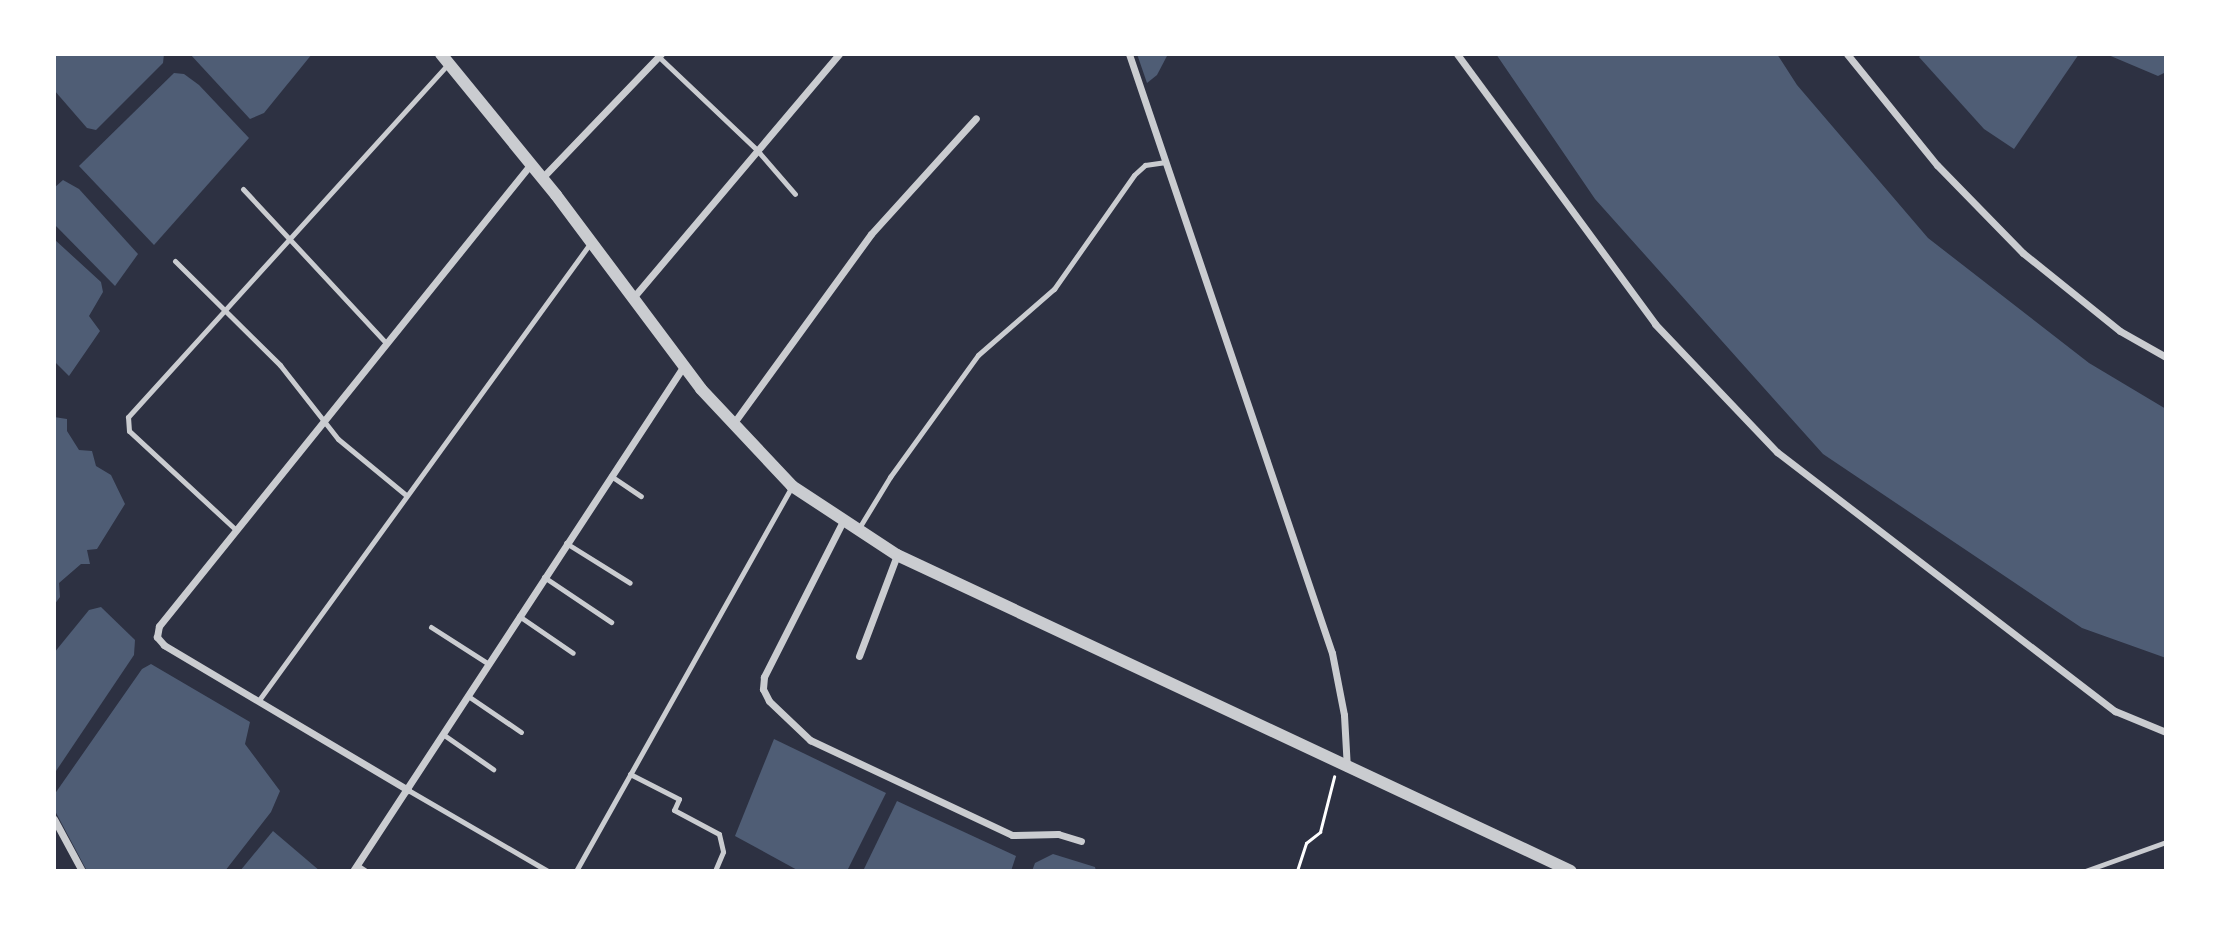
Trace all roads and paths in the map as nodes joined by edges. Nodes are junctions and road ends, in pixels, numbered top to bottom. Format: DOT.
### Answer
graph roads {
  1 [pos="839,54"];
  2 [pos="1129,54"];
  3 [pos="1457,54"];
  4 [pos="1847,54"];
  5 [pos="660,55"];
  6 [pos="445,59"];
  7 [pos="976,118"];
  8 [pos="757,150"];
  9 [pos="1166,162"];
  10 [pos="530,165"];
  11 [pos="542,179"];
  12 [pos="243,189"];
  13 [pos="795,194"];
  14 [pos="290,240"];
  15 [pos="589,244"];
  16 [pos="175,261"];
  17 [pos="632,300"];
  18 [pos="226,310"];
  19 [pos="385,342"];
  20 [pos="2166,357"];
  21 [pos="683,367"];
  22 [pos="321,421"];
  23 [pos="733,424"];
  24 [pos="611,476"];
  25 [pos="792,485"];
  26 [pos="406,495"];
  27 [pos="641,496"];
  28 [pos="843,522"];
  29 [pos="235,529"];
  30 [pos="857,531"];
  31 [pos="566,543"];
  32 [pos="897,555"];
  33 [pos="544,577"];
  34 [pos="630,583"];
  35 [pos="519,616"];
  36 [pos="611,622"];
  37 [pos="431,627"];
  38 [pos="573,653"];
  39 [pos="859,656"];
  40 [pos="487,663"];
  41 [pos="468,696"];
  42 [pos="259,699"];
  43 [pos="521,732"];
  44 [pos="2166,732"];
  45 [pos="444,735"];
  46 [pos="1342,766"];
  47 [pos="493,769"];
  48 [pos="630,774"];
  49 [pos="408,790"];
  50 [pos="54,818"];
  51 [pos="1081,841"];
  52 [pos="2166,842"];
  53 [pos="1546,866"];
  54 [pos="355,868"];
  55 [pos="82,871"];
  56 [pos="366,871"];
  57 [pos="548,871"];
  58 [pos="576,871"];
  59 [pos="715,871"];
  60 [pos="1297,871"];
  61 [pos="1571,871"];
  62 [pos="2085,871"];
  1 -- 8 [label="street"];
  2 -- 9 [label="street"];
  3 -- 44 [label="street"];
  4 -- 20 [label="street"];
  5 -- 8 [label="lane"];
  5 -- 11 [label="street"];
  6 -- 10 [label="street"];
  6 -- 14 [label="lane"];
  7 -- 23 [label="street"];
  8 -- 13 [label="lane"];
  8 -- 17 [label="street"];
  9 -- 30 [label="lane"];
  9 -- 46 [label="street"];
  10 -- 11 [label="street"];
  10 -- 19 [label="street"];
  11 -- 15 [label="street"];
  12 -- 14 [label="lane"];
  14 -- 18 [label="lane"];
  14 -- 19 [label="lane"];
  15 -- 17 [label="street"];
  15 -- 26 [label="lane"];
  16 -- 18 [label="lane"];
  17 -- 21 [label="street"];
  18 -- 22 [label="lane"];
  18 -- 29 [label="lane"];
  19 -- 22 [label="street"];
  21 -- 23 [label="street"];
  21 -- 24 [label="street"];
  22 -- 26 [label="lane"];
  22 -- 29 [label="street"];
  23 -- 25 [label="street"];
  24 -- 27 [label="lane"];
  24 -- 31 [label="street"];
  25 -- 28 [label="street"];
  25 -- 48 [label="lane"];
  26 -- 42 [label="lane"];
  28 -- 30 [label="street"];
  28 -- 51 [label="street"];
  29 -- 42 [label="street"];
  30 -- 32 [label="street"];
  31 -- 33 [label="street"];
  31 -- 34 [label="lane"];
  32 -- 39 [label="street"];
  32 -- 46 [label="street"];
  33 -- 35 [label="street"];
  33 -- 36 [label="lane"];
  35 -- 38 [label="lane"];
  35 -- 40 [label="street"];
  37 -- 40 [label="lane"];
  40 -- 41 [label="street"];
  41 -- 43 [label="lane"];
  41 -- 45 [label="street"];
  42 -- 49 [label="street"];
  45 -- 47 [label="lane"];
  45 -- 49 [label="street"];
  46 -- 53 [label="street"];
  46 -- 60 [label="path"];
  48 -- 58 [label="lane"];
  48 -- 59 [label="lane"];
  49 -- 54 [label="street"];
  49 -- 57 [label="lane"];
  50 -- 55 [label="street"];
  52 -- 62 [label="lane"];
  53 -- 61 [label="street"];
  54 -- 56 [label="lane"];
}
